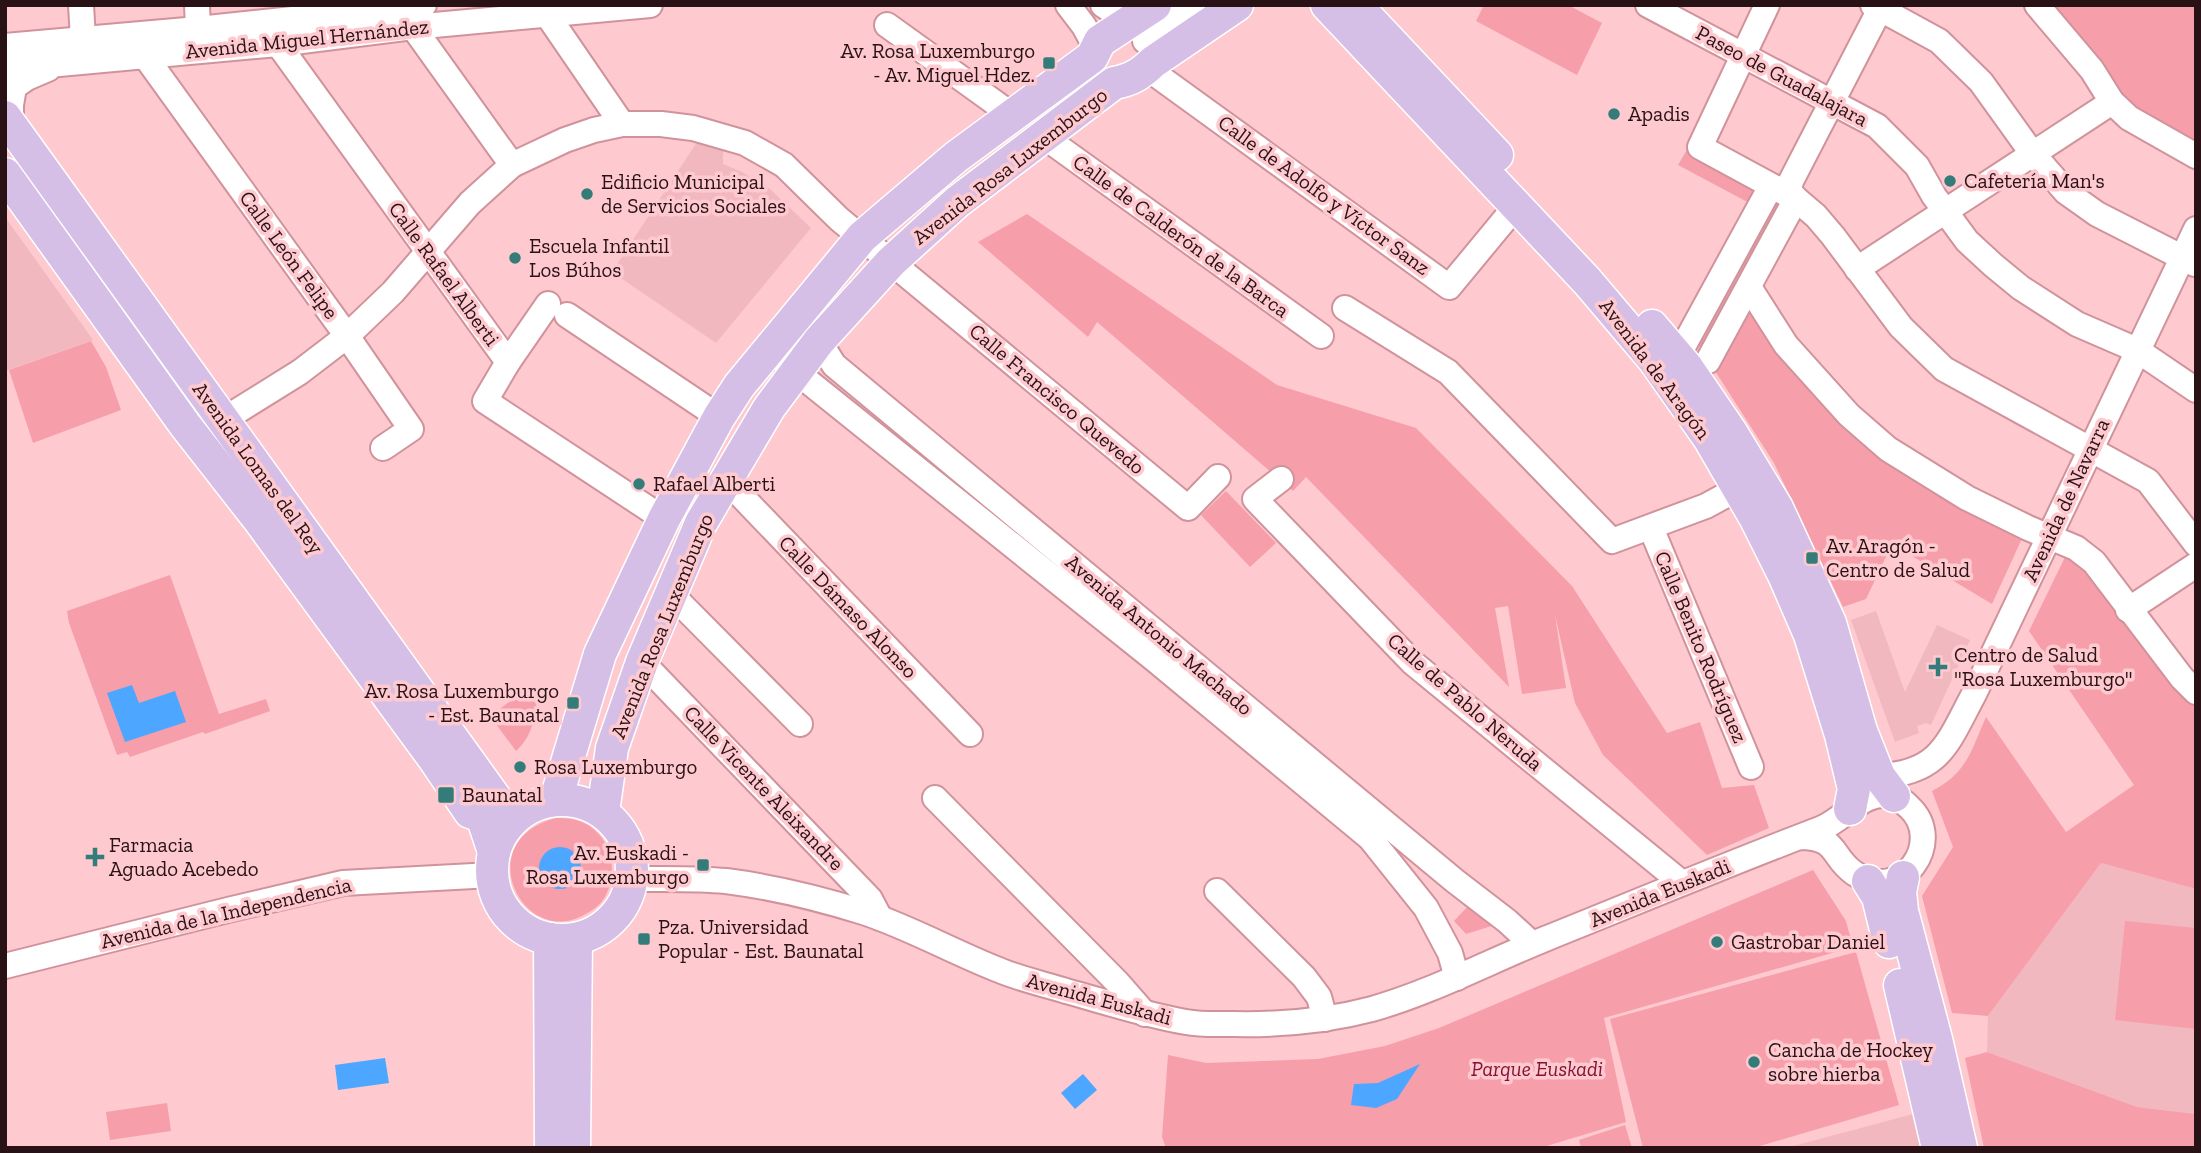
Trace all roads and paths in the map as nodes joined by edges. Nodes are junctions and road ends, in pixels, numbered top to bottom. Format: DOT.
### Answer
graph roads {
  1 [pos="82,5"];
  2 [pos="424,5"];
  3 [pos="650,5"];
  4 [pos="1068,5"];
  5 [pos="1195,5"];
  6 [pos="1237,5"];
  7 [pos="1327,5"];
  8 [pos="1356,5"];
  9 [pos="1648,5"];
  10 [pos="1767,5"];
  11 [pos="2037,5"];
  12 [pos="1877,7"];
  13 [pos="313,11"];
  14 [pos="548,16"];
  15 [pos="197,17"];
  16 [pos="887,26"];
  17 [pos="413,27"];
  18 [pos="1138,32"];
  19 [pos="83,39"];
  20 [pos="278,44"];
  21 [pos="5,46"];
  22 [pos="1094,53"];
  23 [pos="1744,55"];
  24 [pos="145,56"];
  25 [pos="61,63"];
  26 [pos="5,69"];
  27 [pos="1114,83"];
  28 [pos="1831,102"];
  29 [pos="2112,102"];
  30 [pos="1012,115"];
  31 [pos="8,121"];
  32 [pos="622,124"];
  33 [pos="1043,136"];
  34 [pos="2032,153"];
  35 [pos="2196,156"];
  36 [pos="512,165"];
  37 [pos="5,174"];
  38 [pos="1771,186"];
  39 [pos="1796,200"];
  40 [pos="1516,206"];
  41 [pos="1945,211"];
  42 [pos="2196,229"];
  43 [pos="862,237"];
  44 [pos="429,253"];
  45 [pos="891,262"];
  46 [pos="2189,262"];
  47 [pos="1857,269"];
  48 [pos="1749,287"];
  49 [pos="1345,308"];
  50 [pos="793,320"];
  51 [pos="347,336"];
  52 [pos="1321,336"];
  53 [pos="819,341"];
  54 [pos="769,350"];
  55 [pos="2137,350"];
  56 [pos="1693,359"];
  57 [pos="508,362"];
  58 [pos="796,372"];
  59 [pos="854,382"];
  60 [pos="2196,390"];
  61 [pos="840,406"];
  62 [pos="719,416"];
  63 [pos="223,420"];
  64 [pos="383,447"];
  65 [pos="2089,449"];
  66 [pos="1219,477"];
  67 [pos="1281,479"];
  68 [pos="726,480"];
  69 [pos="1740,488"];
  70 [pos="664,519"];
  71 [pos="1651,528"];
  72 [pos="2049,537"];
  73 [pos="2196,544"];
  74 [pos="2196,565"];
  75 [pos="671,594"];
  76 [pos="2128,610"];
  77 [pos="642,662"];
  78 [pos="2196,692"];
  79 [pos="800,724"];
  80 [pos="970,734"];
  81 [pos="1927,764"];
  82 [pos="1751,766"];
  83 [pos="1896,795"];
  84 [pos="935,798"];
  85 [pos="556,799"];
  86 [pos="603,812"];
  87 [pos="1847,812"];
  88 [pos="511,820"];
  89 [pos="1800,836"];
  90 [pos="1841,858"];
  91 [pos="493,863"];
  92 [pos="1903,877"];
  93 [pos="632,879"];
  94 [pos="1454,881"];
  95 [pos="1868,881"];
  96 [pos="1682,883"];
  97 [pos="1217,891"];
  98 [pos="1426,908"];
  99 [pos="880,918"];
  100 [pos="563,939"];
  101 [pos="1532,944"];
  102 [pos="5,966"];
  103 [pos="1457,978"];
  104 [pos="1145,1014"];
  105 [pos="1325,1018"];
  106 [pos="551,1148"];
  107 [pos="574,1148"];
  108 [pos="1938,1148"];
  109 [pos="1961,1148"];
  1 -- 19 [label="street"];
  2 -- 13 [label="street, Avenida Miguel Hernández"];
  3 -- 14 [label="street, Avenida Miguel Hernández"];
  4 -- 22 [label="street"];
  5 -- 18 [label="street"];
  6 -- 18 [label="main road, Avenida Rosa Luxemburgo"];
  7 -- 40 [label="main road, Avenida de Aragón"];
  8 -- 56 [label="main road, Avenida de Aragón"];
  9 -- 23 [label="street, Paseo de Guadalajara"];
  10 -- 23 [label="street"];
  11 -- 29 [label="street"];
  12 -- 28 [label="street"];
  12 -- 34 [label="street"];
  13 -- 15 [label="street, Avenida Miguel Hernández"];
  14 -- 17 [label="street, Avenida Miguel Hernández"];
  14 -- 32 [label="street"];
  15 -- 19 [label="street, Avenida Miguel Hernández"];
  16 -- 30 [label="street"];
  17 -- 20 [label="street, Avenida Miguel Hernández"];
  17 -- 36 [label="street"];
  18 -- 22 [label="main road, Avenida Rosa Luxemburgo"];
  18 -- 27 [label="main road, Avenida Rosa Luxemburgo"];
  18 -- 40 [label="street, Calle de Adolfo y Víctor Sanz"];
  19 -- 21 [label="street, Avenida Miguel Hernández"];
  20 -- 24 [label="street, Avenida Miguel Hernández"];
  20 -- 44 [label="street, Calle Rafael Alberti"];
  22 -- 27 [label="street"];
  22 -- 30 [label="main road, Avenida Rosa Luxemburgo"];
  23 -- 28 [label="street, Paseo de Guadalajara"];
  23 -- 38 [label="street"];
  24 -- 25 [label="street, Avenida Miguel Hernández"];
  24 -- 51 [label="street, Calle León Felipe"];
  25 -- 26 [label="street, Avenida Miguel Hernández"];
  25 -- 31 [label="street"];
  27 -- 33 [label="main road, Avenida Rosa Luxemburgo"];
  28 -- 39 [label="street"];
  28 -- 41 [label="street, Paseo de Guadalajara"];
  29 -- 34 [label="street"];
  29 -- 35 [label="street"];
  30 -- 43 [label="main road, Avenida Rosa Luxemburgo"];
  31 -- 63 [label="main road, Avenida Lomas del Rey"];
  32 -- 36 [label="street"];
  32 -- 43 [label="street"];
  33 -- 45 [label="main road, Avenida Rosa Luxemburgo"];
  33 -- 52 [label="street, Calle de Calderón de la Barca"];
  34 -- 41 [label="street"];
  34 -- 46 [label="street"];
  36 -- 44 [label="street"];
  37 -- 91 [label="main road, Avenida Lomas del Rey"];
  38 -- 39 [label="street"];
  38 -- 56 [label="street"];
  39 -- 47 [label="street"];
  39 -- 48 [label="street"];
  40 -- 69 [label="main road, Avenida de Aragón"];
  41 -- 47 [label="street"];
  41 -- 55 [label="street, Paseo de Guadalajara"];
  42 -- 46 [label="street, Avenida de Navarra"];
  43 -- 45 [label="street"];
  43 -- 50 [label="main road, Avenida Rosa Luxemburgo"];
  44 -- 51 [label="street"];
  44 -- 57 [label="street, Calle Rafael Alberti"];
  45 -- 53 [label="main road, Avenida Rosa Luxemburgo"];
  45 -- 66 [label="street, Calle Francisco Quevedo"];
  46 -- 55 [label="street, Avenida de Navarra"];
  47 -- 65 [label="street"];
  48 -- 56 [label="street"];
  48 -- 72 [label="street"];
  49 -- 71 [label="street"];
  50 -- 53 [label="street, Avenida Antonio Machado"];
  50 -- 54 [label="main road, Avenida Rosa Luxemburgo"];
  51 -- 63 [label="street"];
  51 -- 64 [label="street, Calle León Felipe"];
  53 -- 58 [label="main road, Avenida Rosa Luxemburgo"];
  53 -- 59 [label="street, Avenida Antonio Machado"];
  54 -- 58 [label="street, Avenida Antonio Machado"];
  54 -- 62 [label="main road, Avenida Rosa Luxemburgo"];
  55 -- 60 [label="street, Paseo de Guadalajara"];
  55 -- 65 [label="street, Avenida de Navarra"];
  56 -- 83 [label="main road, Avenida de Aragón"];
  57 -- 62 [label="street"];
  57 -- 70 [label="street, Calle Rafael Alberti"];
  58 -- 61 [label="street, Avenida Antonio Machado"];
  58 -- 68 [label="main road, Avenida Rosa Luxemburgo"];
  59 -- 61 [label="street"];
  59 -- 94 [label="street, Avenida Antonio Machado"];
  61 -- 98 [label="street, Avenida Antonio Machado"];
  62 -- 70 [label="main road, Avenida Rosa Luxemburgo"];
  63 -- 88 [label="main road, Avenida Lomas del Rey"];
  65 -- 72 [label="street, Avenida de Navarra"];
  65 -- 73 [label="street"];
  67 -- 96 [label="street, Calle de Pablo Neruda"];
  68 -- 75 [label="main road, Avenida Rosa Luxemburgo"];
  68 -- 80 [label="street, Calle Dámaso Alonso"];
  69 -- 71 [label="street"];
  69 -- 87 [label="main road, Avenida de Aragón"];
  70 -- 85 [label="main road, Avenida Rosa Luxemburgo"];
  71 -- 82 [label="street, Calle Benito Rodríguez"];
  72 -- 76 [label="street"];
  72 -- 81 [label="street, Avenida de Navarra"];
  74 -- 76 [label="street"];
  75 -- 77 [label="main road, Avenida Rosa Luxemburgo"];
  75 -- 79 [label="street"];
  76 -- 78 [label="street"];
  77 -- 86 [label="main road, Avenida Rosa Luxemburgo"];
  77 -- 99 [label="street, Calle Vicente Aleixandre"];
  81 -- 83 [label="street"];
  81 -- 83 [label="street"];
  83 -- 87 [label="street"];
  83 -- 92 [label="street"];
  84 -- 104 [label="street"];
  85 -- 86 [label="main road"];
  85 -- 88 [label="main road"];
  86 -- 93 [label="main road"];
  87 -- 89 [label="street, Avenida Euskadi"];
  87 -- 90 [label="street"];
  88 -- 91 [label="main road"];
  89 -- 90 [label="street"];
  89 -- 96 [label="street, Avenida Euskadi"];
  90 -- 95 [label="street"];
  91 -- 100 [label="main road"];
  91 -- 102 [label="street, Avenida de la Independencia"];
  92 -- 95 [label="street"];
  92 -- 109 [label="main road"];
  93 -- 99 [label="street, Avenida Euskadi"];
  93 -- 100 [label="main road"];
  94 -- 98 [label="street"];
  94 -- 101 [label="street, Avenida Antonio Machado"];
  95 -- 108 [label="main road"];
  96 -- 101 [label="street, Avenida Euskadi"];
  97 -- 105 [label="street"];
  98 -- 103 [label="street, Avenida Antonio Machado"];
  99 -- 104 [label="street, Avenida Euskadi"];
  100 -- 106 [label="main road"];
  100 -- 107 [label="main road"];
  101 -- 103 [label="street, Avenida Euskadi"];
  103 -- 105 [label="street, Avenida Euskadi"];
  104 -- 105 [label="street, Avenida Euskadi"];
}
